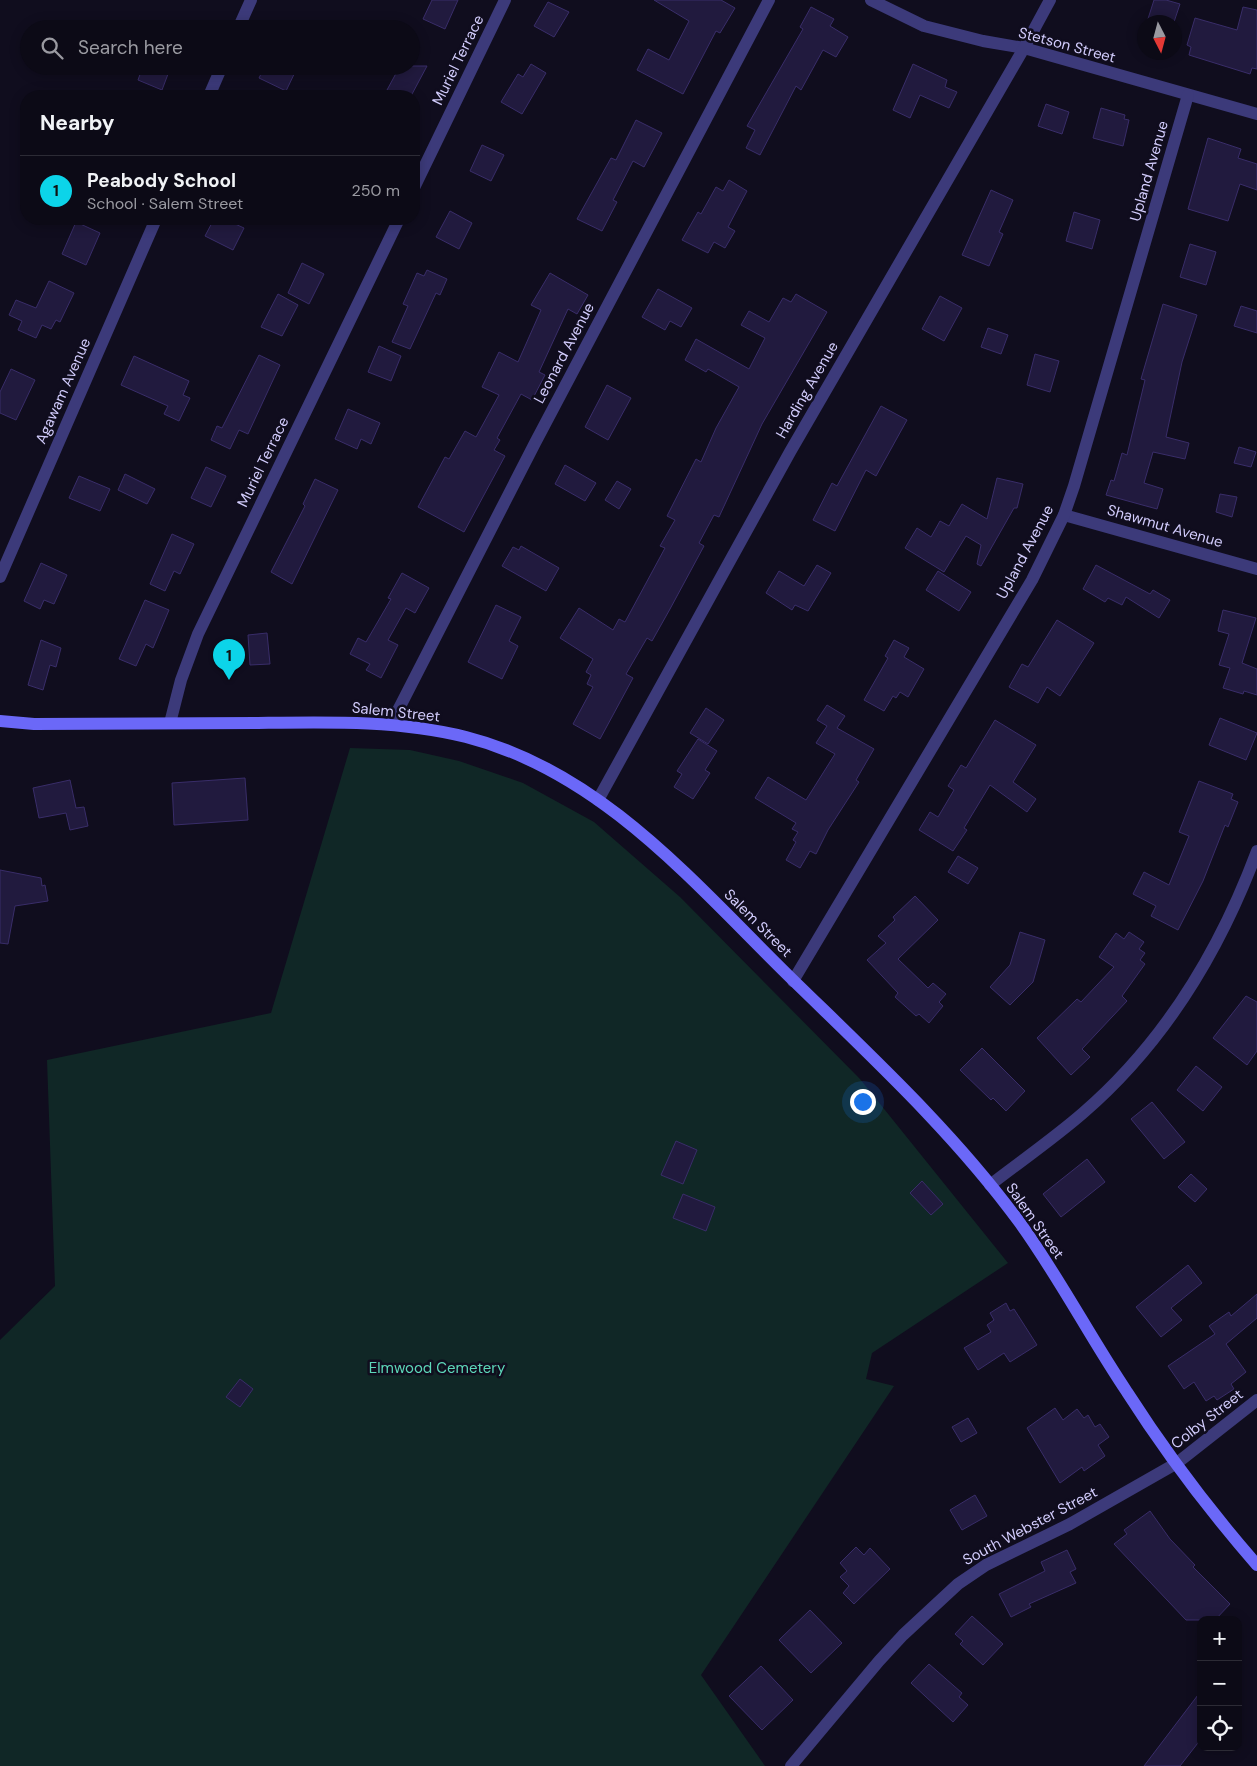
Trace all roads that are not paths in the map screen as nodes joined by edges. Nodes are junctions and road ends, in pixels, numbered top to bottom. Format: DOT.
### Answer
graph roads {
  1 [pos="251,0"];
  2 [pos="505,0"];
  3 [pos="769,0"];
  4 [pos="871,0"];
  5 [pos="1050,0"];
  6 [pos="242,20"];
  7 [pos="1024,48"];
  8 [pos="218,75"];
  9 [pos="212,90"];
  10 [pos="1188,95"];
  11 [pos="1257,114"];
  12 [pos="420,176"];
  13 [pos="153,225"];
  14 [pos="396,225"];
  15 [pos="1064,515"];
  16 [pos="1257,569"];
  17 [pos="0,576"];
  18 [pos="0,721"];
  19 [pos="170,724"];
  20 [pos="391,724"];
  21 [pos="598,800"];
  22 [pos="1257,851"];
  23 [pos="793,981"];
  24 [pos="990,1185"];
  25 [pos="1257,1400"];
  26 [pos="1176,1464"];
  27 [pos="1257,1565"];
  28 [pos="791,1766"];
  1 -- 6 [label="street"];
  2 -- 12 [label="street, Muriel Terrace"];
  3 -- 20 [label="street, Leonard Avenue"];
  4 -- 7 [label="street, Stetson Street"];
  5 -- 7 [label="street, Harding Avenue"];
  7 -- 10 [label="street, Stetson Street"];
  7 -- 21 [label="street, Harding Avenue"];
  8 -- 9 [label="street"];
  10 -- 11 [label="street, Stetson Street"];
  10 -- 15 [label="street, Upland Avenue"];
  13 -- 17 [label="street, Agawam Avenue"];
  14 -- 19 [label="street, Muriel Terrace"];
  15 -- 16 [label="street, Shawmut Avenue"];
  15 -- 23 [label="street, Upland Avenue"];
  18 -- 19 [label="main road, Salem Street"];
  19 -- 20 [label="main road, Salem Street"];
  20 -- 21 [label="main road, Salem Street"];
  21 -- 23 [label="main road, Salem Street"];
  22 -- 24 [label="street"];
  23 -- 24 [label="main road, Salem Street"];
  24 -- 26 [label="main road, Salem Street"];
  25 -- 26 [label="street, Colby Street"];
  26 -- 27 [label="main road, Salem Street"];
  26 -- 28 [label="street, South Webster Street"];
}
